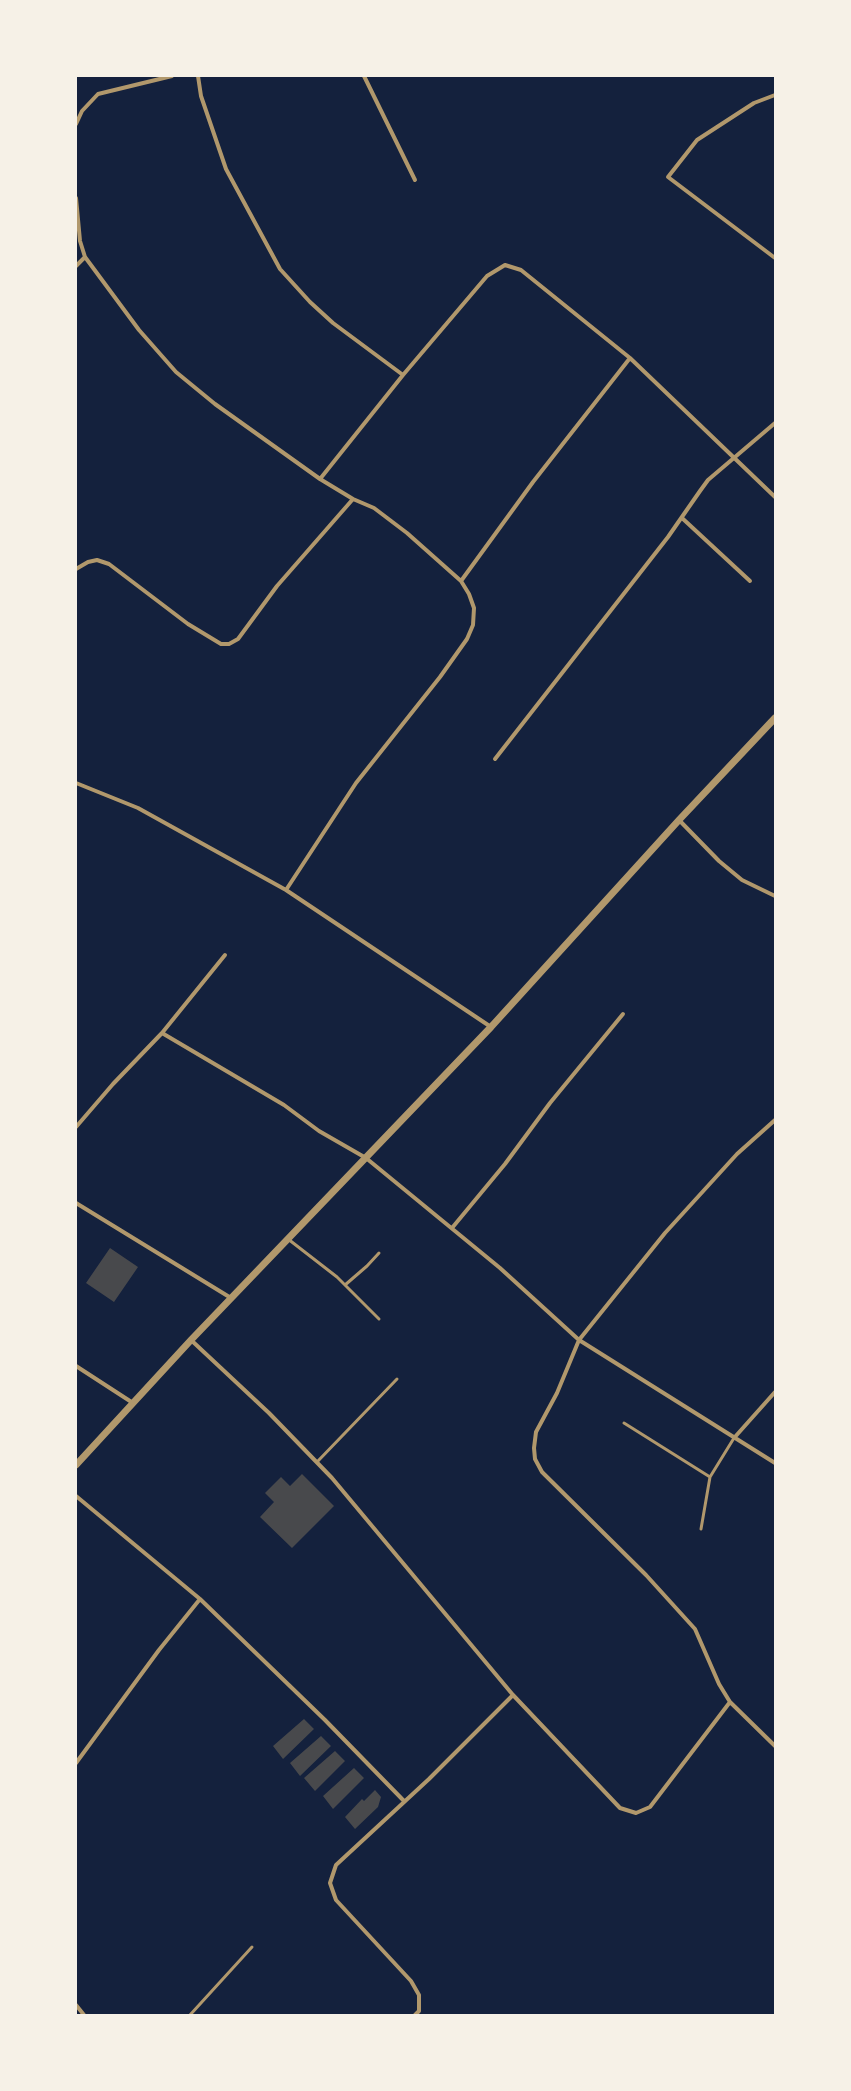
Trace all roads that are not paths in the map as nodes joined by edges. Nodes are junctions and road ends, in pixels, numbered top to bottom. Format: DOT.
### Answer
graph roads {
  1 [pos="172,76"];
  2 [pos="198,76"];
  3 [pos="364,76"];
  4 [pos="775,95"];
  5 [pos="76,124"];
  6 [pos="415,180"];
  7 [pos="76,198"];
  8 [pos="84,257"];
  9 [pos="775,258"];
  10 [pos="76,266"];
  11 [pos="630,358"];
  12 [pos="403,375"];
  13 [pos="775,423"];
  14 [pos="734,459"];
  15 [pos="320,479"];
  16 [pos="775,497"];
  17 [pos="352,499"];
  18 [pos="682,518"];
  19 [pos="76,569"];
  20 [pos="461,581"];
  21 [pos="750,581"];
  22 [pos="775,718"];
  23 [pos="495,759"];
  24 [pos="76,783"];
  25 [pos="679,820"];
  26 [pos="286,890"];
  27 [pos="775,896"];
  28 [pos="225,955"];
  29 [pos="623,1014"];
  30 [pos="491,1027"];
  31 [pos="162,1034"];
  32 [pos="775,1120"];
  33 [pos="76,1127"];
  34 [pos="366,1158"];
  35 [pos="76,1203"];
  36 [pos="452,1228"];
  37 [pos="288,1239"];
  38 [pos="379,1253"];
  39 [pos="345,1285"];
  40 [pos="231,1298"];
  41 [pos="379,1319"];
  42 [pos="191,1340"];
  43 [pos="578,1340"];
  44 [pos="76,1366"];
  45 [pos="397,1379"];
  46 [pos="775,1392"];
  47 [pos="133,1403"];
  48 [pos="624,1423"];
  49 [pos="734,1438"];
  50 [pos="317,1462"];
  51 [pos="775,1463"];
  52 [pos="76,1465"];
  53 [pos="710,1477"];
  54 [pos="76,1496"];
  55 [pos="701,1529"];
  56 [pos="200,1599"];
  57 [pos="513,1695"];
  58 [pos="730,1702"];
  59 [pos="775,1746"];
  60 [pos="76,1763"];
  61 [pos="404,1801"];
  62 [pos="252,1947"];
  63 [pos="76,2005"];
  64 [pos="84,2015"];
  65 [pos="190,2015"];
  66 [pos="415,2015"];
  1 -- 5 [label="street"];
  2 -- 12 [label="street"];
  3 -- 6 [label="street"];
  4 -- 9 [label="street"];
  7 -- 8 [label="street"];
  8 -- 10 [label="street"];
  8 -- 15 [label="street"];
  11 -- 12 [label="street"];
  11 -- 14 [label="street"];
  11 -- 20 [label="street"];
  12 -- 15 [label="street"];
  13 -- 14 [label="street"];
  14 -- 16 [label="street"];
  14 -- 18 [label="street"];
  15 -- 17 [label="street"];
  17 -- 19 [label="street"];
  17 -- 20 [label="street"];
  18 -- 21 [label="street"];
  18 -- 23 [label="street"];
  20 -- 26 [label="street"];
  22 -- 25 [label="street"];
  24 -- 26 [label="street"];
  25 -- 27 [label="street"];
  25 -- 30 [label="street"];
  26 -- 30 [label="street"];
  28 -- 31 [label="street"];
  29 -- 36 [label="street"];
  30 -- 34 [label="street"];
  31 -- 33 [label="street"];
  31 -- 34 [label="street"];
  32 -- 43 [label="street"];
  34 -- 36 [label="street"];
  34 -- 37 [label="street"];
  35 -- 40 [label="street"];
  36 -- 43 [label="street"];
  37 -- 39 [label="lane"];
  37 -- 40 [label="street"];
  38 -- 39 [label="lane"];
  39 -- 41 [label="lane"];
  40 -- 42 [label="street"];
  42 -- 47 [label="street"];
  42 -- 50 [label="street"];
  43 -- 49 [label="street"];
  43 -- 58 [label="street"];
  44 -- 47 [label="street"];
  45 -- 50 [label="lane"];
  46 -- 49 [label="street"];
  47 -- 52 [label="street"];
  48 -- 53 [label="lane"];
  49 -- 51 [label="street"];
  49 -- 53 [label="lane"];
  50 -- 57 [label="street"];
  53 -- 55 [label="lane"];
  54 -- 56 [label="street"];
  56 -- 60 [label="street"];
  56 -- 61 [label="street"];
  57 -- 58 [label="street"];
  57 -- 61 [label="street"];
  58 -- 59 [label="street"];
  61 -- 66 [label="street"];
  62 -- 65 [label="lane"];
  63 -- 64 [label="street"];
}
